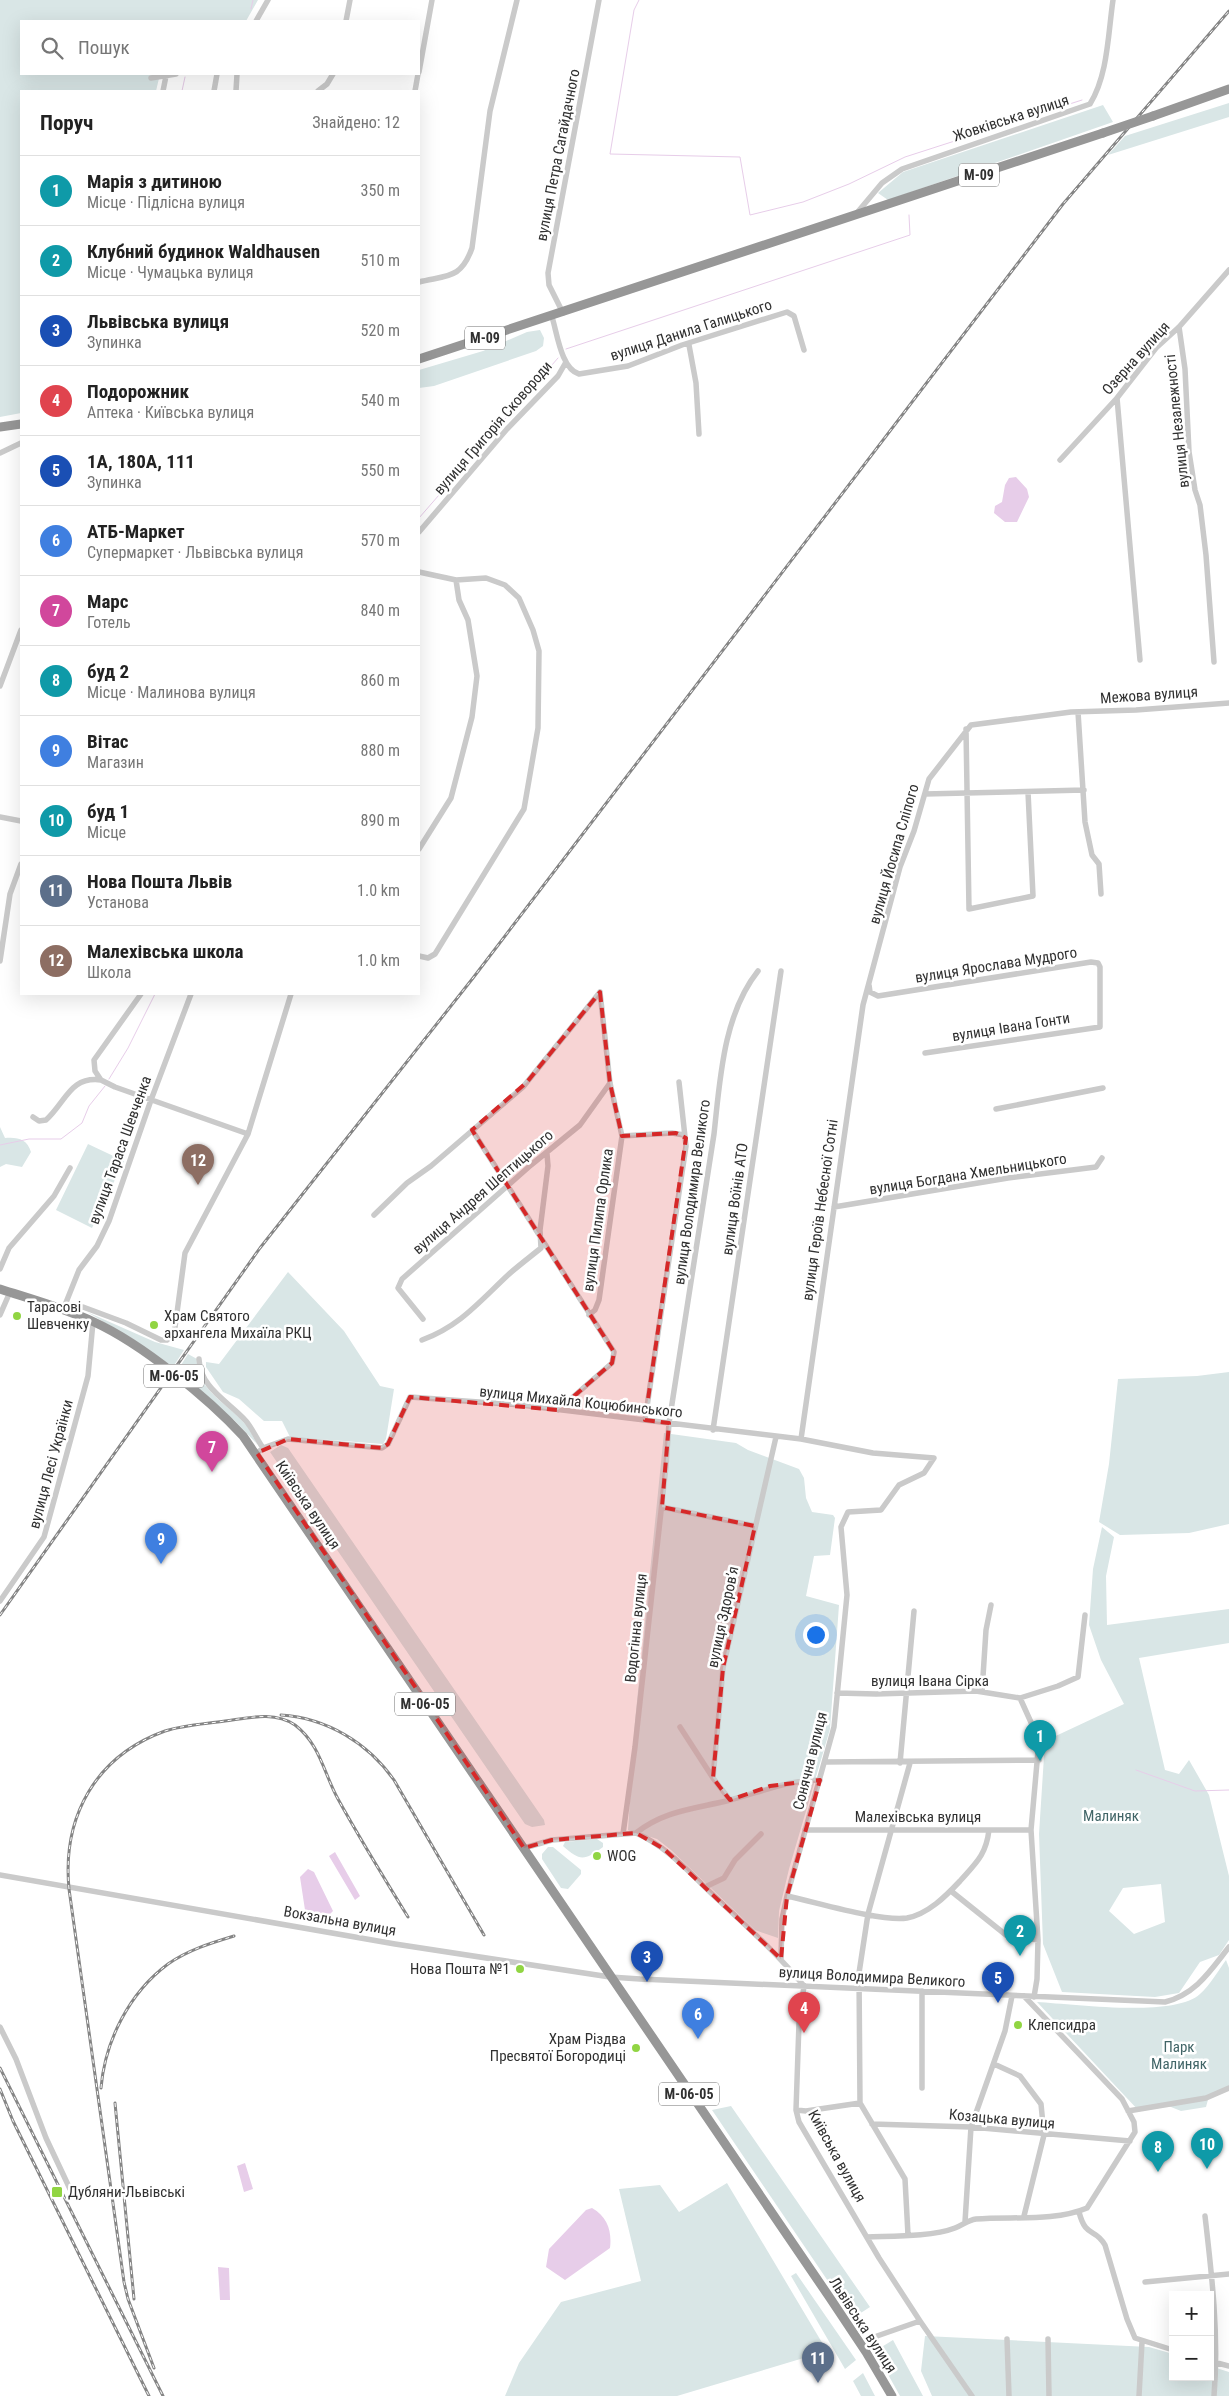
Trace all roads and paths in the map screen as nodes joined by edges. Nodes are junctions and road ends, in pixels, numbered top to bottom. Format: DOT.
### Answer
graph roads {
  1 [pos="268,0"];
  2 [pos="350,0"];
  3 [pos="432,0"];
  4 [pos="517,0"];
  5 [pos="599,0"];
  6 [pos="1113,0"];
  7 [pos="257,20"];
  8 [pos="346,20"];
  9 [pos="420,67"];
  10 [pos="171,75"];
  11 [pos="217,75"];
  12 [pos="237,75"];
  13 [pos="332,75"];
  14 [pos="419,75"];
  15 [pos="166,76"];
  16 [pos="151,78"];
  17 [pos="1229,89"];
  18 [pos="163,90"];
  19 [pos="214,90"];
  20 [pos="236,90"];
  21 [pos="319,90"];
  22 [pos="415,90"];
  23 [pos="854,216"];
  24 [pos="1229,270"];
  25 [pos="420,282"];
  26 [pos="563,312"];
  27 [pos="552,317"];
  28 [pos="1180,327"];
  29 [pos="689,345"];
  30 [pos="804,350"];
  31 [pos="420,359"];
  32 [pos="566,362"];
  33 [pos="1116,398"];
  34 [pos="20,424"];
  35 [pos="0,427"];
  36 [pos="699,434"];
  37 [pos="20,443"];
  38 [pos="0,453"];
  39 [pos="1060,460"];
  40 [pos="420,531"];
  41 [pos="420,572"];
  42 [pos="456,580"];
  43 [pos="20,633"];
  44 [pos="1140,660"];
  45 [pos="1214,662"];
  46 [pos="0,686"];
  47 [pos="1229,702"];
  48 [pos="1075,712"];
  49 [pos="966,729"];
  50 [pos="1084,790"];
  51 [pos="1028,792"];
  52 [pos="925,794"];
  53 [pos="965,794"];
  54 [pos="0,817"];
  55 [pos="20,821"];
  56 [pos="420,847"];
  57 [pos="20,867"];
  58 [pos="1101,894"];
  59 [pos="420,956"];
  60 [pos="0,961"];
  61 [pos="758,971"];
  62 [pos="781,971"];
  63 [pos="869,985"];
  64 [pos="140,995"];
  65 [pos="191,995"];
  66 [pos="291,995"];
  67 [pos="1100,1027"];
  68 [pos="925,1053"];
  69 [pos="101,1080"];
  70 [pos="679,1082"];
  71 [pos="610,1083"];
  72 [pos="1103,1088"];
  73 [pos="151,1100"];
  74 [pos="996,1109"];
  75 [pos="34,1117"];
  76 [pos="472,1130"];
  77 [pos="248,1134"];
  78 [pos="684,1135"];
  79 [pos="622,1136"];
  80 [pos="547,1154"];
  81 [pos="1102,1158"];
  82 [pos="70,1168"];
  83 [pos="507,1187"];
  84 [pos="834,1207"];
  85 [pos="374,1215"];
  86 [pos="540,1239"];
  87 [pos="0,1269"];
  88 [pos="0,1289"];
  89 [pos="10,1292"];
  90 [pos="63,1310"];
  91 [pos="0,1315"];
  92 [pos="589,1315"];
  93 [pos="423,1320"];
  94 [pos="93,1322"];
  95 [pos="422,1340"];
  96 [pos="199,1359"];
  97 [pos="558,1410"];
  98 [pos="645,1420"];
  99 [pos="669,1424"];
  100 [pos="713,1430"];
  101 [pos="776,1437"];
  102 [pos="801,1439"];
  103 [pos="260,1450"];
  104 [pos="662,1507"];
  105 [pos="881,1510"];
  106 [pos="755,1526"];
  107 [pos="0,1601"];
  108 [pos="991,1605"];
  109 [pos="914,1611"];
  110 [pos="1085,1615"];
  111 [pos="982,1692"];
  112 [pos="836,1693"];
  113 [pos="906,1693"];
  114 [pos="1020,1698"];
  115 [pos="680,1726"];
  116 [pos="1038,1760"];
  117 [pos="825,1762"];
  118 [pos="900,1763"];
  119 [pos="910,1763"];
  120 [pos="713,1778"];
  121 [pos="820,1780"];
  122 [pos="730,1800"];
  123 [pos="510,1829"];
  124 [pos="891,1829"];
  125 [pos="805,1830"];
  126 [pos="989,1830"];
  127 [pos="1031,1830"];
  128 [pos="636,1833"];
  129 [pos="622,1834"];
  130 [pos="761,1834"];
  131 [pos="524,1848"];
  132 [pos="0,1875"];
  133 [pos="705,1887"];
  134 [pos="951,1890"];
  135 [pos="787,1896"];
  136 [pos="868,1914"];
  137 [pos="1038,1940"];
  138 [pos="1228,1950"];
  139 [pos="781,1959"];
  140 [pos="610,1977"];
  141 [pos="804,1986"];
  142 [pos="860,1989"];
  143 [pos="922,1991"];
  144 [pos="1012,1996"];
  145 [pos="1024,1996"];
  146 [pos="1034,1997"];
  147 [pos="0,2027"];
  148 [pos="994,2064"];
  149 [pos="922,2088"];
  150 [pos="1229,2088"];
  151 [pos="860,2104"];
  152 [pos="796,2110"];
  153 [pos="1128,2111"];
  154 [pos="872,2124"];
  155 [pos="971,2127"];
  156 [pos="1044,2135"];
  157 [pos="1130,2141"];
  158 [pos="70,2189"];
  159 [pos="1079,2212"];
  160 [pos="1024,2216"];
  161 [pos="1205,2216"];
  162 [pos="965,2222"];
  163 [pos="908,2235"];
  164 [pos="867,2237"];
  165 [pos="1229,2274"];
  166 [pos="1212,2275"];
  167 [pos="1145,2282"];
  168 [pos="920,2322"];
  169 [pos="1007,2338"];
  170 [pos="1048,2339"];
  171 [pos="1142,2342"];
  172 [pos="1169,2349"];
  173 [pos="866,2352"];
  174 [pos="1214,2362"];
  175 [pos="1217,2363"];
  176 [pos="1229,2366"];
  177 [pos="892,2396"];
  178 [pos="972,2396"];
  179 [pos="1009,2396"];
  180 [pos="1049,2396"];
  181 [pos="1139,2396"];
  182 [pos="1214,2396"];
  1 -- 7 [label="street"];
  2 -- 8 [label="street"];
  3 -- 9 [label="street"];
  4 -- 25 [label="street"];
  5 -- 26 [label="street, вулиця Петра Сагайдачного"];
  6 -- 23 [label="street, Жовківська вулиця"];
  10 -- 15 [label="street"];
  11 -- 19 [label="street"];
  12 -- 20 [label="street"];
  13 -- 21 [label="street"];
  14 -- 22 [label="street"];
  15 -- 16 [label="street"];
  15 -- 18 [label="street"];
  17 -- 23 [label="highway, М-09, bridge"];
  23 -- 26 [label="highway, М-09"];
  24 -- 28 [label="street, Озерна вулиця"];
  26 -- 27 [label="highway, М-09"];
  27 -- 31 [label="highway, М-09"];
  27 -- 32 [label="street"];
  28 -- 33 [label="street, Озерна вулиця"];
  28 -- 45 [label="street, вулиця Незалежності"];
  29 -- 30 [label="street, вулиця Данила Галицького"];
  29 -- 32 [label="street, вулиця Данила Галицького"];
  29 -- 36 [label="street"];
  32 -- 40 [label="street, вулиця Григорія Сковороди"];
  33 -- 39 [label="street, Озерна вулиця"];
  33 -- 44 [label="street"];
  34 -- 35 [label="highway"];
  37 -- 38 [label="street"];
  41 -- 42 [label="street"];
  42 -- 56 [label="street"];
  42 -- 59 [label="street"];
  43 -- 46 [label="street"];
  47 -- 48 [label="street, Межова вулиця"];
  48 -- 49 [label="street"];
  48 -- 50 [label="street"];
  49 -- 52 [label="street, вулиця Йосипа Сліпого"];
  49 -- 53 [label="street"];
  50 -- 51 [label="street"];
  50 -- 58 [label="street"];
  51 -- 53 [label="street"];
  51 -- 53 [label="street"];
  52 -- 53 [label="street"];
  52 -- 63 [label="street, вулиця Йосипа Сліпого"];
  54 -- 55 [label="street"];
  57 -- 60 [label="street"];
  61 -- 99 [label="street, вулиця Володимира Великого"];
  62 -- 100 [label="street, вулиця Воїнів АТО"];
  63 -- 67 [label="street, вулиця Ярослава Мудрого"];
  63 -- 84 [label="street, вулиця Героїв Небесної Сотні"];
  64 -- 69 [label="street"];
  65 -- 73 [label="street, вулиця Тараса Шевченка"];
  66 -- 77 [label="street"];
  67 -- 68 [label="street, вулиця Івана Гонти"];
  69 -- 73 [label="street"];
  69 -- 75 [label="street"];
  70 -- 78 [label="street"];
  71 -- 76 [label="street"];
  71 -- 79 [label="street"];
  71 -- 80 [label="street, вулиця Андрея Шептицького"];
  72 -- 74 [label="street"];
  73 -- 77 [label="street"];
  73 -- 90 [label="street, вулиця Тараса Шевченка"];
  76 -- 83 [label="street"];
  76 -- 85 [label="street"];
  77 -- 90 [label="street"];
  78 -- 79 [label="street, вулиця Пилипа Орлика"];
  78 -- 98 [label="street, вулиця Володимира Великого"];
  79 -- 92 [label="street, вулиця Пилипа Орлика"];
  80 -- 83 [label="street, вулиця Андрея Шептицького"];
  80 -- 86 [label="street"];
  81 -- 84 [label="street, вулиця Богдана Хмельницького"];
  82 -- 87 [label="street"];
  83 -- 86 [label="street"];
  83 -- 93 [label="street, вулиця Андрея Шептицького"];
  84 -- 102 [label="street, вулиця Героїв Небесної Сотні"];
  86 -- 92 [label="street"];
  86 -- 95 [label="street"];
  88 -- 89 [label="highway, Київська вулиця / М-06-05"];
  89 -- 90 [label="highway, Київська вулиця / М-06-05"];
  89 -- 91 [label="street"];
  90 -- 94 [label="highway, Київська вулиця / М-06-05"];
  92 -- 97 [label="street"];
  94 -- 103 [label="highway, Київська вулиця / М-06-05"];
  94 -- 107 [label="street, вулиця Лесі Українки"];
  96 -- 103 [label="street"];
  97 -- 98 [label="street, вулиця Михайла Коцюбинського"];
  97 -- 103 [label="street, вулиця Михайла Коцюбинського"];
  98 -- 99 [label="street, вулиця Михайла Коцюбинського"];
  99 -- 100 [label="street, вулиця Михайла Коцюбинського"];
  99 -- 104 [label="street, Водогінна вулиця"];
  100 -- 101 [label="street, вулиця Михайла Коцюбинського"];
  101 -- 102 [label="street, вулиця Михайла Коцюбинського"];
  101 -- 106 [label="street, вулиця Здоровʼя"];
  102 -- 105 [label="street, вулиця Михайла Коцюбинського"];
  103 -- 123 [label="highway, Київська вулиця / М-06-05"];
  104 -- 106 [label="street"];
  104 -- 129 [label="street, Водогінна вулиця"];
  105 -- 112 [label="street, Сонячна вулиця"];
  106 -- 120 [label="street, вулиця Здоровʼя"];
  108 -- 111 [label="street"];
  109 -- 113 [label="street"];
  110 -- 114 [label="street, вулиця Івана Сірка"];
  111 -- 113 [label="street, вулиця Івана Сірка"];
  111 -- 114 [label="street, вулиця Івана Сірка"];
  112 -- 113 [label="street, вулиця Івана Сірка"];
  112 -- 117 [label="street, Сонячна вулиця"];
  113 -- 118 [label="street"];
  114 -- 116 [label="street"];
  115 -- 120 [label="street"];
  116 -- 119 [label="street"];
  116 -- 127 [label="street"];
  117 -- 118 [label="street"];
  117 -- 121 [label="street, Сонячна вулиця"];
  118 -- 119 [label="street"];
  119 -- 124 [label="street"];
  120 -- 122 [label="street"];
  121 -- 122 [label="street"];
  121 -- 125 [label="street, Сонячна вулиця"];
  122 -- 128 [label="street"];
  123 -- 131 [label="highway, Львівська вулиця / М-06-05"];
  124 -- 125 [label="street, Малехівська вулиця"];
  124 -- 126 [label="street, Малехівська вулиця"];
  124 -- 136 [label="street"];
  125 -- 135 [label="street, Сонячна вулиця"];
  126 -- 127 [label="street, Малехівська вулиця"];
  126 -- 134 [label="street"];
  127 -- 137 [label="street"];
  128 -- 129 [label="street"];
  128 -- 133 [label="street"];
  129 -- 131 [label="street"];
  130 -- 133 [label="street"];
  131 -- 140 [label="highway, Львівська вулиця / М-06-05"];
  132 -- 140 [label="street, Вокзальна вулиця"];
  133 -- 139 [label="street"];
  134 -- 136 [label="street"];
  134 -- 137 [label="street"];
  135 -- 136 [label="street"];
  135 -- 139 [label="street, Сонячна вулиця"];
  136 -- 142 [label="street"];
  137 -- 146 [label="street"];
  138 -- 146 [label="street, вулиця Володимира Великого"];
  139 -- 141 [label="street"];
  140 -- 141 [label="street, вулиця Володимира Великого"];
  140 -- 173 [label="highway, Львівська вулиця / М-06-05"];
  141 -- 142 [label="street, вулиця Володимира Великого"];
  141 -- 152 [label="street, Київська вулиця"];
  142 -- 143 [label="street, вулиця Володимира Великого"];
  142 -- 151 [label="street"];
  143 -- 144 [label="street, вулиця Володимира Великого"];
  143 -- 149 [label="street"];
  144 -- 145 [label="street, вулиця Володимира Великого"];
  144 -- 148 [label="street"];
  145 -- 146 [label="street, вулиця Володимира Великого"];
  145 -- 153 [label="street"];
  147 -- 158 [label="street"];
  148 -- 155 [label="street"];
  148 -- 156 [label="street"];
  150 -- 153 [label="street"];
  151 -- 152 [label="street"];
  151 -- 154 [label="street"];
  152 -- 164 [label="street, Київська вулиця"];
  153 -- 157 [label="street"];
  154 -- 155 [label="street, Козацька вулиця"];
  154 -- 163 [label="street"];
  155 -- 156 [label="street, Козацька вулиця"];
  155 -- 162 [label="street"];
  156 -- 157 [label="street, Козацька вулиця"];
  156 -- 160 [label="street"];
  157 -- 159 [label="street"];
  159 -- 160 [label="street"];
  159 -- 171 [label="street"];
  160 -- 162 [label="street"];
  161 -- 166 [label="street"];
  162 -- 163 [label="street"];
  163 -- 164 [label="street"];
  164 -- 168 [label="street, Київська вулиця"];
  165 -- 166 [label="street"];
  166 -- 167 [label="street"];
  166 -- 175 [label="street"];
  168 -- 173 [label="street"];
  168 -- 178 [label="street, Київська вулиця"];
  169 -- 179 [label="street"];
  170 -- 180 [label="street"];
  171 -- 172 [label="street"];
  171 -- 181 [label="street"];
  173 -- 177 [label="highway, Львівська вулиця / М-06-05"];
  174 -- 175 [label="street"];
  175 -- 176 [label="street"];
  175 -- 182 [label="street"];
}
